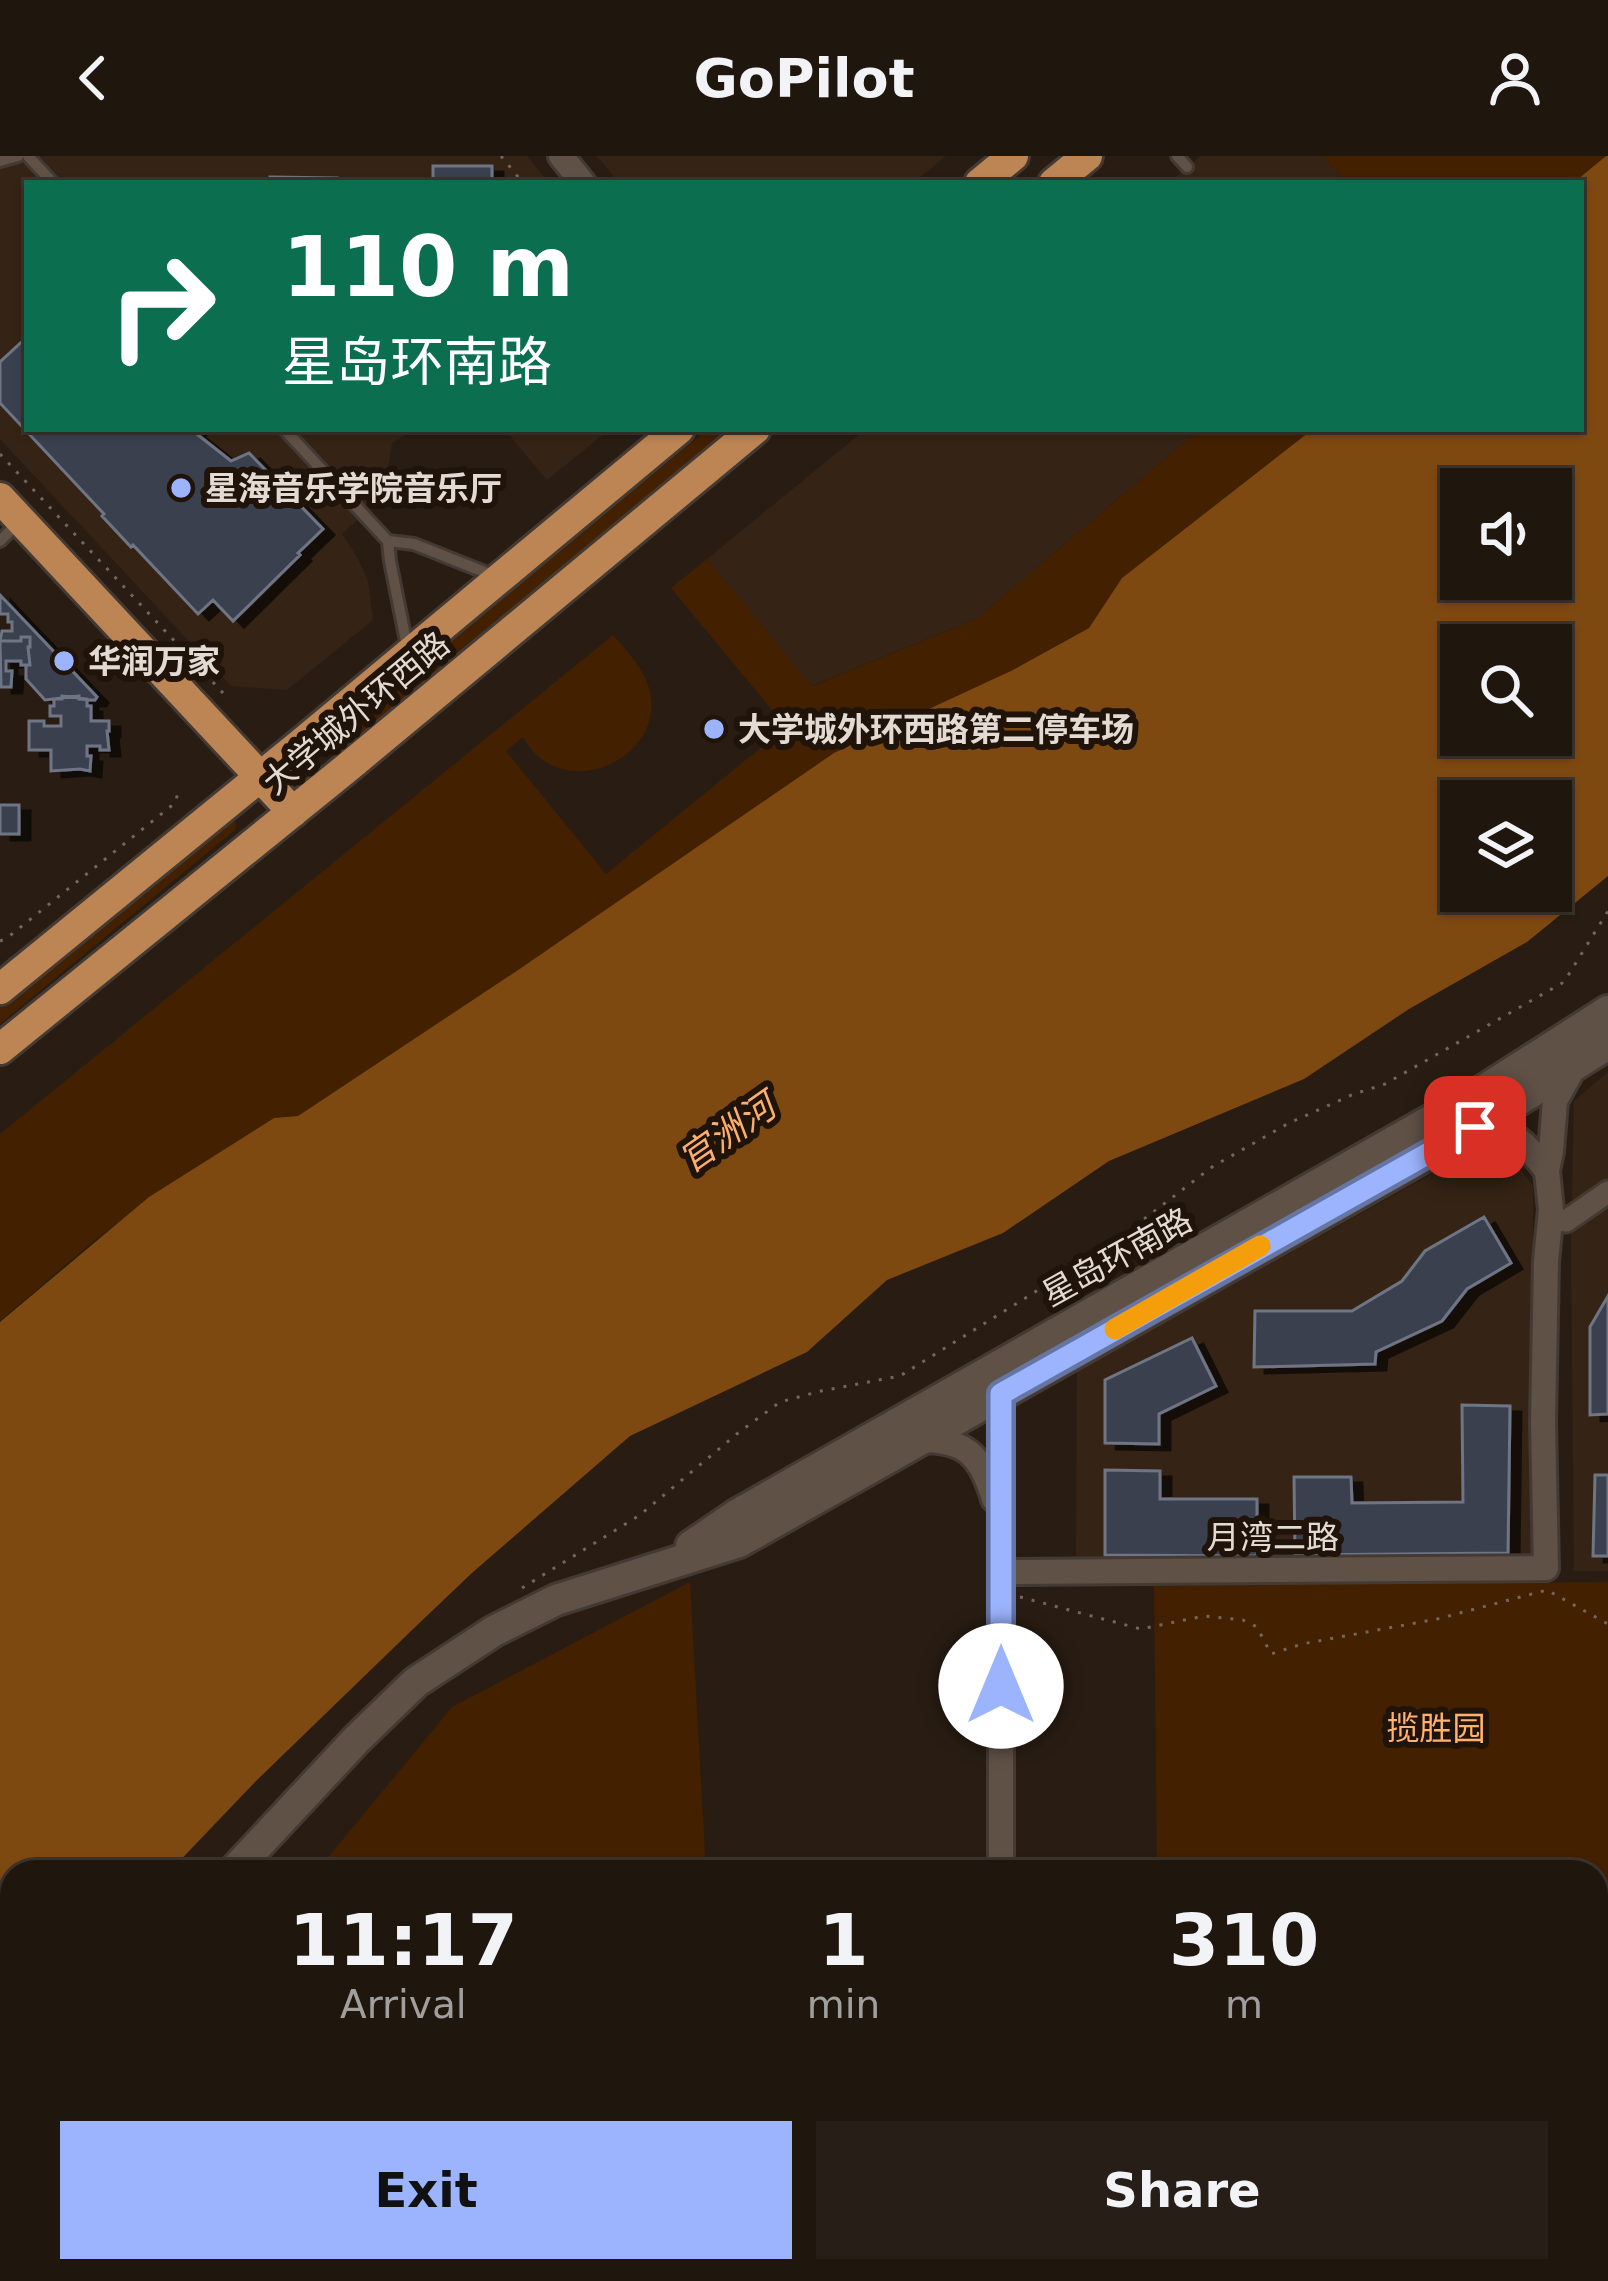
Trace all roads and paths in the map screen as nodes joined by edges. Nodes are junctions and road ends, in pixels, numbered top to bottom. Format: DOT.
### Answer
graph roads {
  1 [pos="18,156"];
  2 [pos="28,156"];
  3 [pos="501,156"];
  4 [pos="561,156"];
  5 [pos="1013,156"];
  6 [pos="1087,156"];
  7 [pos="1178,156"];
  8 [pos="0,161"];
  9 [pos="1187,167"];
  10 [pos="50,180"];
  11 [pos="521,180"];
  12 [pos="581,180"];
  13 [pos="984,180"];
  14 [pos="1058,180"];
  15 [pos="287,432"];
  16 [pos="675,432"];
  17 [pos="751,432"];
  18 [pos="0,454"];
  19 [pos="7,520"];
  20 [pos="388,541"];
  21 [pos="500,578"];
  22 [pos="409,654"];
  23 [pos="223,693"];
  24 [pos="316,731"];
  25 [pos="348,767"];
  26 [pos="261,777"];
  27 [pos="178,793"];
  28 [pos="293,812"];
  29 [pos="1608,911"];
  30 [pos="0,941"];
  31 [pos="40,956"];
  32 [pos="0,964"];
  33 [pos="0,989"];
  34 [pos="1608,1011"];
  35 [pos="1608,1045"];
  36 [pos="0,1049"];
  37 [pos="1575,1065"];
  38 [pos="1475,1127"];
  39 [pos="1546,1171"];
  40 [pos="1608,1192"];
  41 [pos="1551,1210"];
  42 [pos="1001,1394"];
  43 [pos="919,1440"];
  44 [pos="1001,1525"];
  45 [pos="661,1566"];
  46 [pos="1001,1582"];
  47 [pos="513,1595"];
  48 [pos="1608,1624"];
  49 [pos="244,1860"];
  50 [pos="1000,1860"];
  1 -- 8 [label="lane"];
  2 -- 10 [label="lane"];
  3 -- 11 [label="path"];
  4 -- 12 [label="street"];
  5 -- 13 [label="main road"];
  6 -- 14 [label="main road"];
  7 -- 9 [label="lane"];
  15 -- 20 [label="lane"];
  16 -- 21 [label="main road, 大学城外环西路"];
  17 -- 25 [label="main road, 大学城外环西路"];
  18 -- 23 [label="path"];
  19 -- 26 [label="main road"];
  20 -- 21 [label="lane"];
  20 -- 22 [label="lane"];
  21 -- 22 [label="main road, 大学城外环西路"];
  22 -- 24 [label="main road, 大学城外环西路"];
  24 -- 25 [label="main road"];
  24 -- 26 [label="main road, 大学城外环西路"];
  25 -- 28 [label="main road, 大学城外环西路"];
  26 -- 28 [label="main road"];
  26 -- 31 [label="main road, 大学城外环西路"];
  27 -- 30 [label="path"];
  28 -- 36 [label="main road, 大学城外环西路"];
  29 -- 47 [label="path"];
  31 -- 32 [label="street"];
  31 -- 33 [label="main road, 大学城外环西路"];
  34 -- 45 [label="main road, 星岛环南路"];
  35 -- 37 [label="main road, 星岛环南路"];
  37 -- 38 [label="main road, 星岛环南路"];
  37 -- 39 [label="street"];
  38 -- 39 [label="street"];
  38 -- 42 [label="main road, 星岛环南路"];
  39 -- 41 [label="street"];
  40 -- 41 [label="street"];
  41 -- 46 [label="street, 月湾二路"];
  42 -- 43 [label="main road, 星岛环南路"];
  42 -- 44 [label="street"];
  43 -- 44 [label="street"];
  43 -- 45 [label="main road, 星岛环南路"];
  44 -- 46 [label="street"];
  45 -- 49 [label="main road, 星岛环南路"];
  46 -- 48 [label="path"];
  46 -- 50 [label="street"];
}
